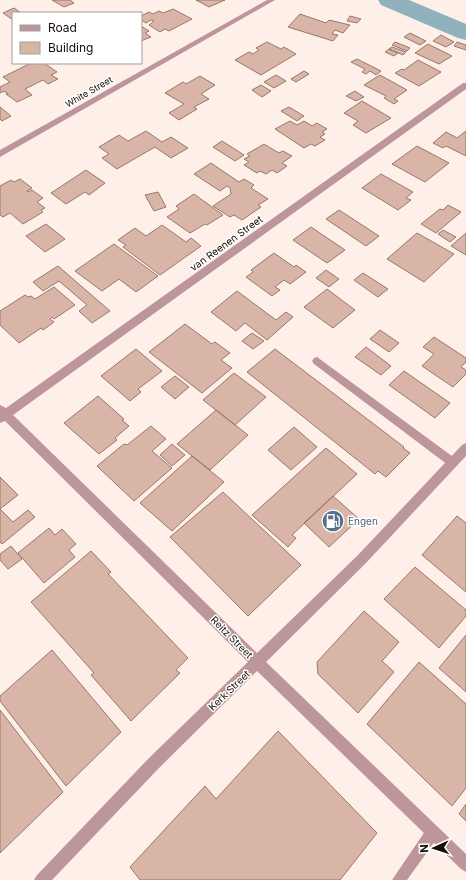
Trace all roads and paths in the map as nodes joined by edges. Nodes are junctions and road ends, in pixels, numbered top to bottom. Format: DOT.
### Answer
graph roads {
  1 [pos="272,0"];
  2 [pos="466,85"];
  3 [pos="0,154"];
  4 [pos="317,361"];
  5 [pos="2,414"];
  6 [pos="466,448"];
  7 [pos="452,462"];
  8 [pos="258,662"];
  9 [pos="433,832"];
  10 [pos="466,864"];
  11 [pos="42,880"];
  12 [pos="399,880"];
  1 -- 3 [label="street, White Street"];
  2 -- 5 [label="street, van Reenen Street"];
  4 -- 7 [label="lane"];
  5 -- 8 [label="street, Reitz Street"];
  6 -- 7 [label="street, Kerk Street"];
  7 -- 8 [label="street, Kerk Street"];
  8 -- 9 [label="street, Reitz Street"];
  8 -- 11 [label="street, Kerk Street"];
  9 -- 10 [label="street, Reitz Street"];
  9 -- 12 [label="lane"];
}
